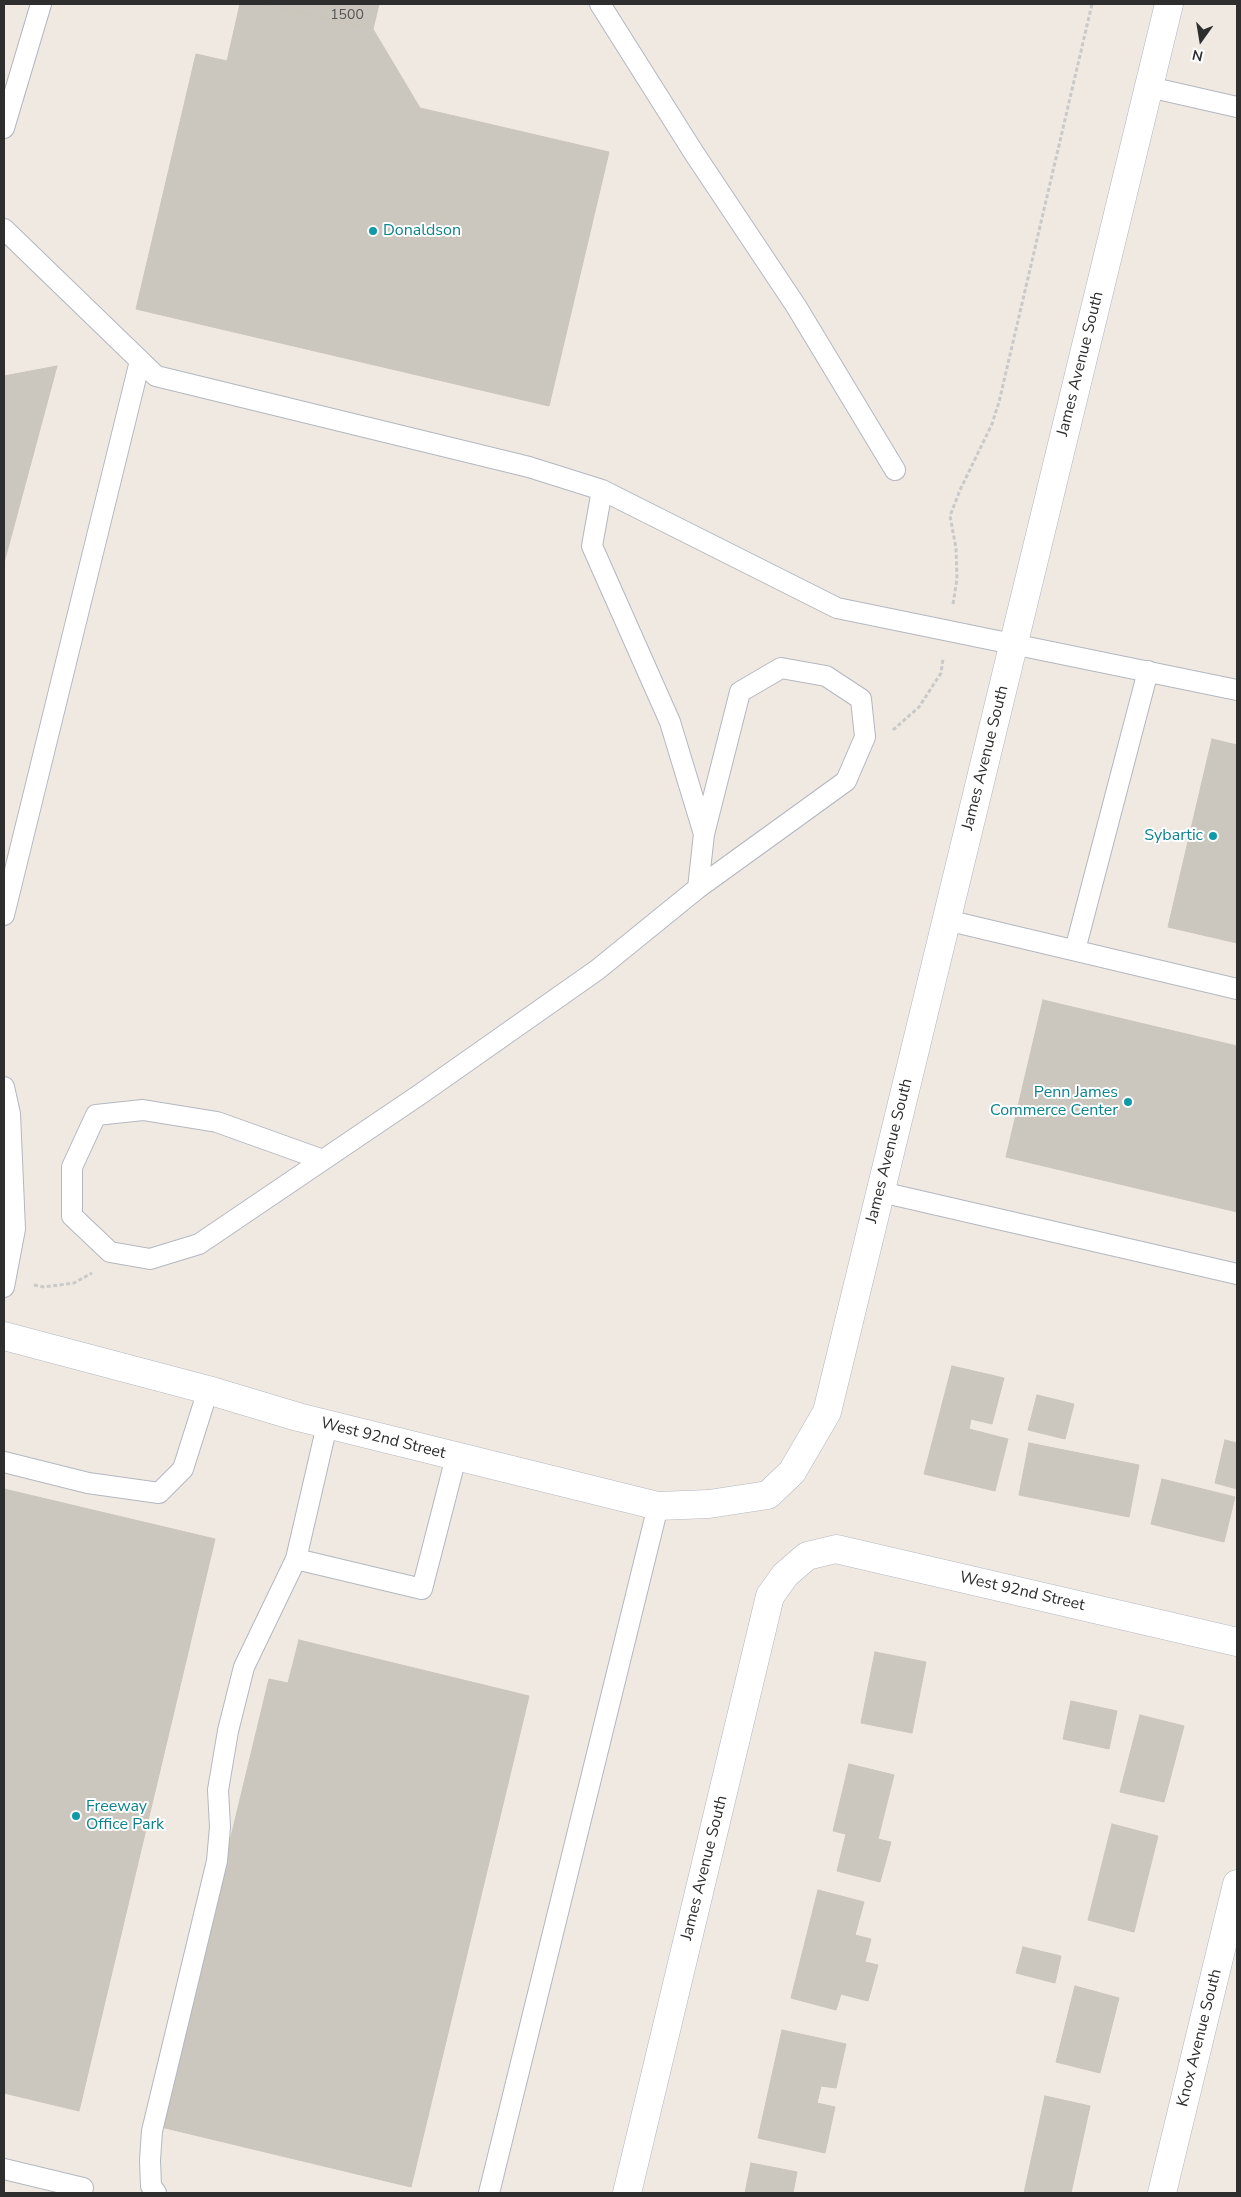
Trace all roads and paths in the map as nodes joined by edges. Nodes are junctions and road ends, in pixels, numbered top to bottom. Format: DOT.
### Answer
graph roads {
  1 [pos="41,4"];
  2 [pos="600,4"];
  3 [pos="1169,4"];
  4 [pos="1149,86"];
  5 [pos="1237,107"];
  6 [pos="4,128"];
  7 [pos="4,229"];
  8 [pos="140,361"];
  9 [pos="895,470"];
  10 [pos="602,490"];
  11 [pos="1014,644"];
  12 [pos="1148,671"];
  13 [pos="1237,690"];
  14 [pos="704,834"];
  15 [pos="698,888"];
  16 [pos="4,915"];
  17 [pos="946,920"];
  18 [pos="1075,950"];
  19 [pos="1237,989"];
  20 [pos="4,1087"];
  21 [pos="323,1160"];
  22 [pos="881,1192"];
  23 [pos="1237,1274"];
  24 [pos="4,1287"];
  25 [pos="4,1336"];
  26 [pos="208,1390"];
  27 [pos="327,1425"];
  28 [pos="456,1457"];
  29 [pos="4,1462"];
  30 [pos="768,1495"];
  31 [pos="658,1506"];
  32 [pos="807,1556"];
  33 [pos="296,1559"];
  34 [pos="1237,1642"];
  35 [pos="1237,1884"];
  36 [pos="4,2169"];
  37 [pos="83,2188"];
  38 [pos="156,2193"];
  39 [pos="489,2193"];
  40 [pos="626,2193"];
  41 [pos="1162,2193"];
  1 -- 6 [label="lane"];
  2 -- 9 [label="lane"];
  3 -- 4 [label="street, James Avenue South"];
  4 -- 5 [label="lane"];
  4 -- 11 [label="street, James Avenue South"];
  7 -- 8 [label="lane"];
  8 -- 10 [label="lane"];
  8 -- 16 [label="lane"];
  10 -- 11 [label="lane"];
  10 -- 14 [label="lane"];
  11 -- 12 [label="lane"];
  11 -- 17 [label="street, James Avenue South"];
  12 -- 13 [label="lane"];
  12 -- 18 [label="lane"];
  14 -- 15 [label="lane"];
  14 -- 15 [label="lane"];
  15 -- 21 [label="lane"];
  17 -- 18 [label="lane"];
  17 -- 22 [label="street, James Avenue South"];
  18 -- 19 [label="lane"];
  20 -- 24 [label="lane"];
  21 -- 21 [label="lane"];
  22 -- 23 [label="lane"];
  22 -- 30 [label="street, James Avenue South"];
  25 -- 26 [label="street, West 92nd Street"];
  26 -- 27 [label="street, West 92nd Street"];
  26 -- 29 [label="lane"];
  27 -- 28 [label="street, West 92nd Street"];
  27 -- 33 [label="lane"];
  28 -- 31 [label="street, West 92nd Street"];
  28 -- 33 [label="lane"];
  30 -- 31 [label="street, West 92nd Street"];
  31 -- 39 [label="lane"];
  32 -- 34 [label="street, West 92nd Street"];
  32 -- 40 [label="street, James Avenue South"];
  33 -- 38 [label="lane"];
  35 -- 41 [label="street, Knox Avenue South"];
  36 -- 37 [label="lane"];
}
